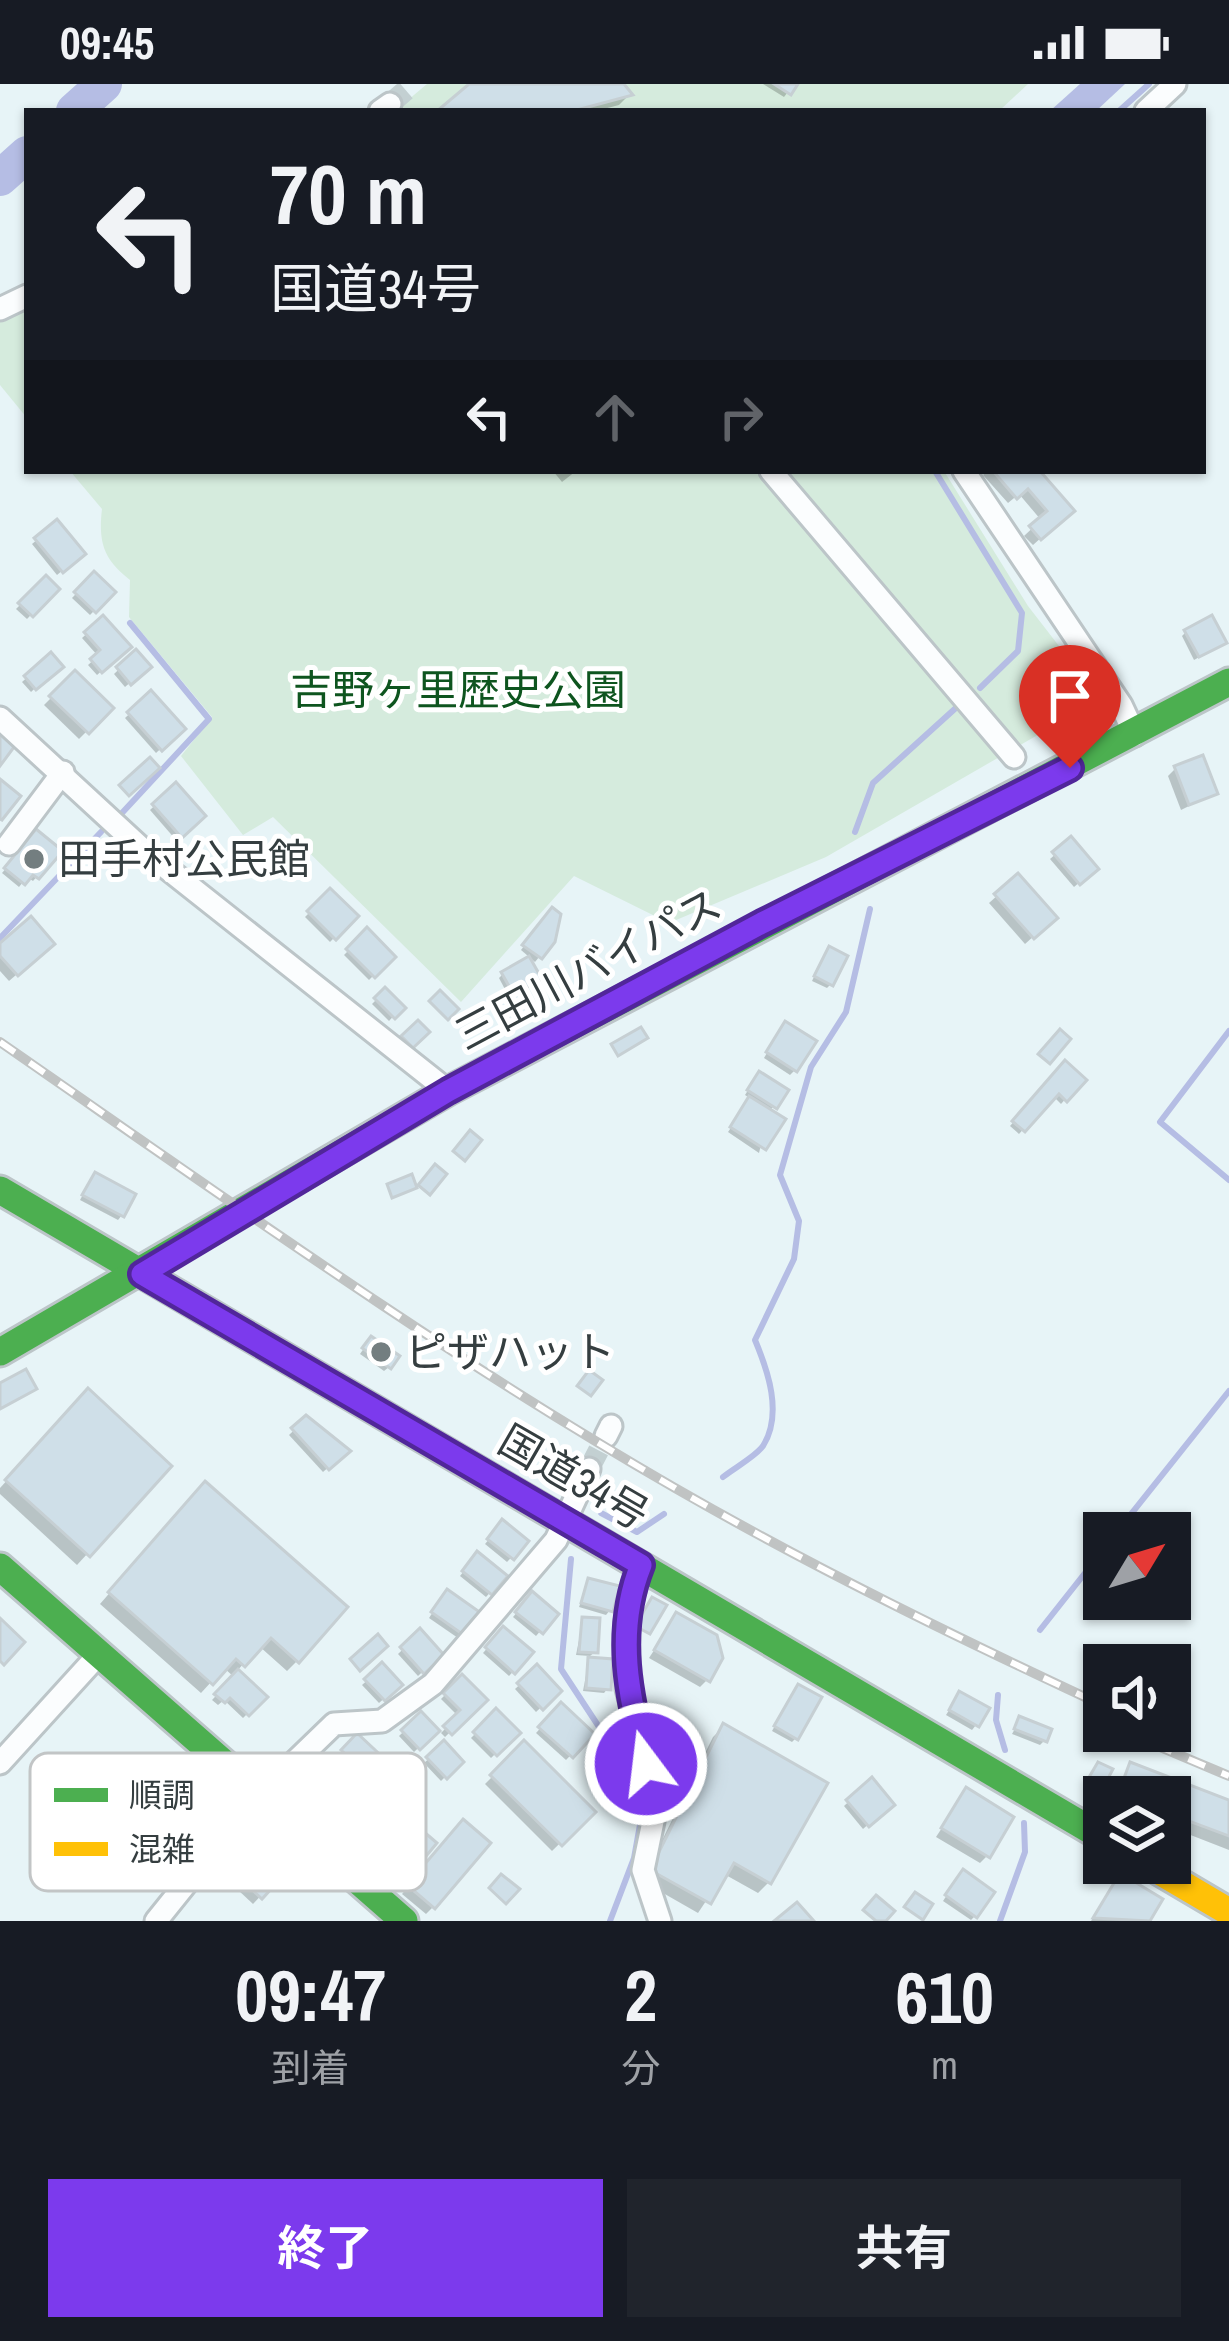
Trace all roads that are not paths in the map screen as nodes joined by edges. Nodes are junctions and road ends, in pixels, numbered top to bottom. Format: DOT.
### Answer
graph roads {
  1 [pos="1175,84"];
  2 [pos="1149,108"];
  3 [pos="774,474"];
  4 [pos="966,474"];
  5 [pos="1229,682"];
  6 [pos="0,718"];
  7 [pos="1135,735"];
  8 [pos="1014,757"];
  9 [pos="63,772"];
  10 [pos="9,844"];
  11 [pos="448,1091"];
  12 [pos="0,1190"];
  13 [pos="142,1274"];
  14 [pos="0,1352"];
  15 [pos="589,1469"];
  16 [pos="565,1520"];
  17 [pos="641,1565"];
  18 [pos="0,1567"];
  19 [pos="100,1653"];
  20 [pos="210,1753"];
  21 [pos="307,1753"];
  22 [pos="0,1763"];
  23 [pos="1083,1826"];
  24 [pos="1182,1884"];
  25 [pos="181,1891"];
  26 [pos="369,1891"];
  27 [pos="1229,1912"];
  28 [pos="157,1921"];
  29 [pos="404,1921"];
  30 [pos="660,1921"];
  1 -- 2 [label="street"];
  3 -- 8 [label="street"];
  4 -- 7 [label="street"];
  5 -- 7 [label="main road, 三田川バイパス"];
  6 -- 9 [label="street"];
  7 -- 11 [label="main road, 三田川バイパス"];
  9 -- 10 [label="street"];
  9 -- 11 [label="street"];
  11 -- 13 [label="main road, 三田川バイパス"];
  12 -- 13 [label="main road, 国道34号"];
  13 -- 14 [label="main road, 三田川バイパス"];
  13 -- 16 [label="main road, 国道34号"];
  15 -- 16 [label="street"];
  16 -- 17 [label="main road, 国道34号"];
  16 -- 21 [label="street"];
  17 -- 23 [label="main road, 国道34号"];
  17 -- 30 [label="street"];
  18 -- 19 [label="main road"];
  19 -- 20 [label="main road"];
  19 -- 22 [label="street"];
  24 -- 27 [label="main road"];
  25 -- 28 [label="street"];
  26 -- 29 [label="main road"];
}
